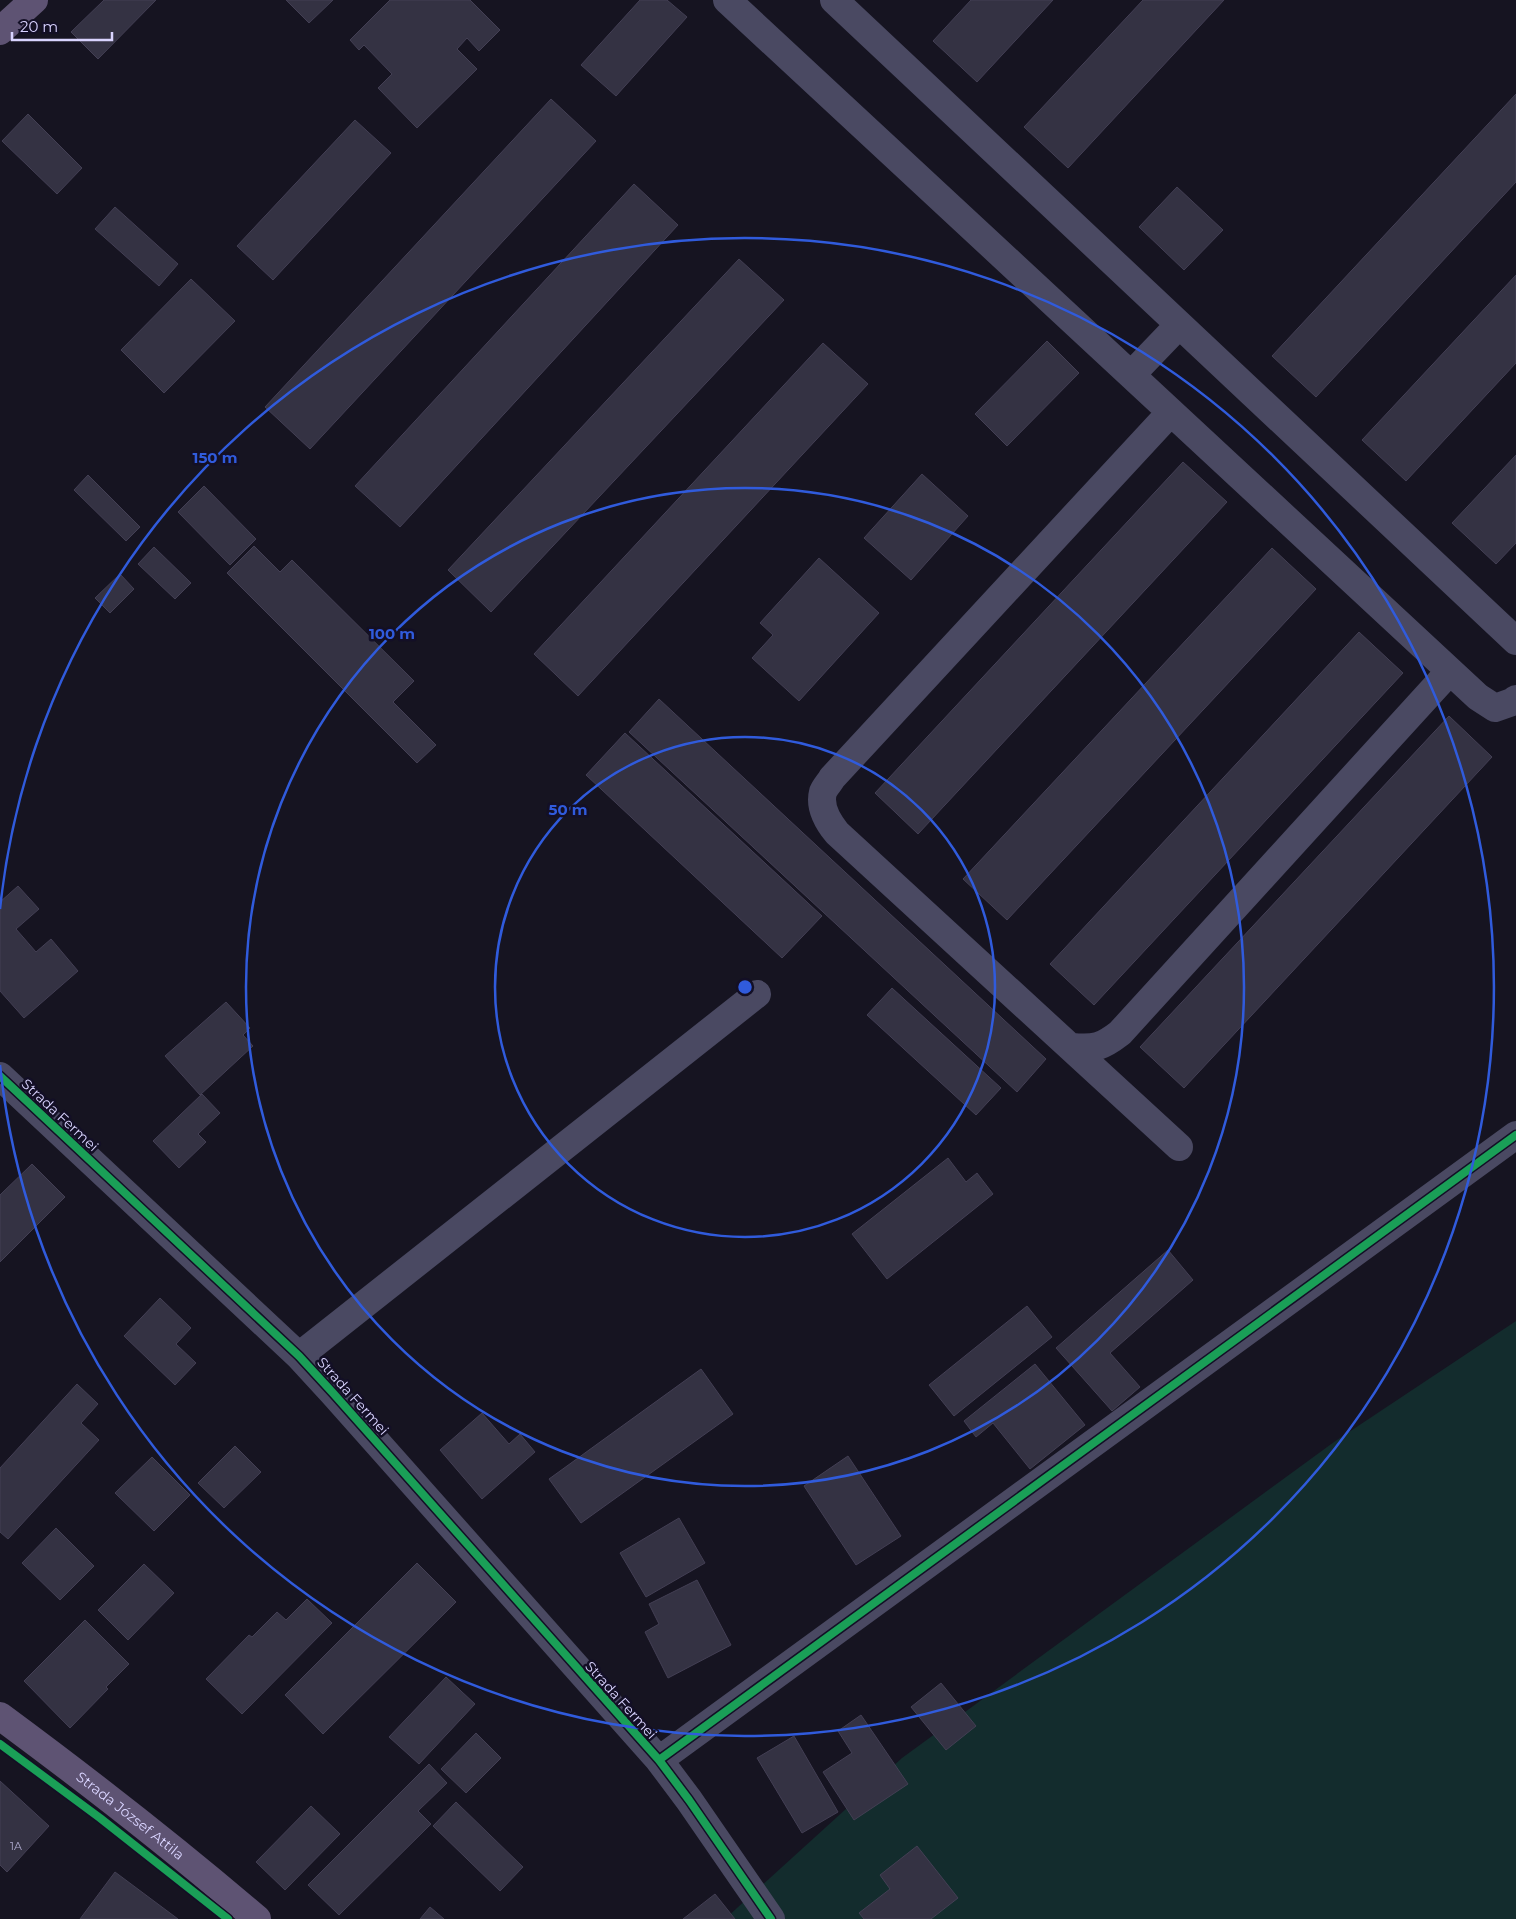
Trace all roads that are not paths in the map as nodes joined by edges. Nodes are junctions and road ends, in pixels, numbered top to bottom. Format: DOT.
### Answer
graph roads {
  1 [pos="34,0"];
  2 [pos="727,0"];
  3 [pos="834,0"];
  4 [pos="0,31"];
  5 [pos="1179,324"];
  6 [pos="1131,375"];
  7 [pos="1170,412"];
  8 [pos="1516,641"];
  9 [pos="1450,671"];
  10 [pos="1516,698"];
  11 [pos="757,994"];
  12 [pos="1072,1047"];
  13 [pos="0,1076"];
  14 [pos="1516,1135"];
  15 [pos="1179,1147"];
  16 [pos="299,1356"];
  17 [pos="0,1716"];
  18 [pos="659,1760"];
  19 [pos="257,1919"];
  20 [pos="771,1919"];
  1 -- 4 [label="main road"];
  2 -- 6 [label="street"];
  3 -- 5 [label="street"];
  5 -- 6 [label="street"];
  5 -- 8 [label="street"];
  6 -- 7 [label="street"];
  7 -- 9 [label="street"];
  7 -- 12 [label="street"];
  9 -- 10 [label="street"];
  9 -- 12 [label="street"];
  11 -- 16 [label="street"];
  12 -- 15 [label="street"];
  13 -- 16 [label="street, Strada Fermei"];
  14 -- 18 [label="street"];
  16 -- 18 [label="street, Strada Fermei"];
  17 -- 19 [label="main road, Strada József Attila"];
  18 -- 20 [label="street, Strada Fermei"];
}
